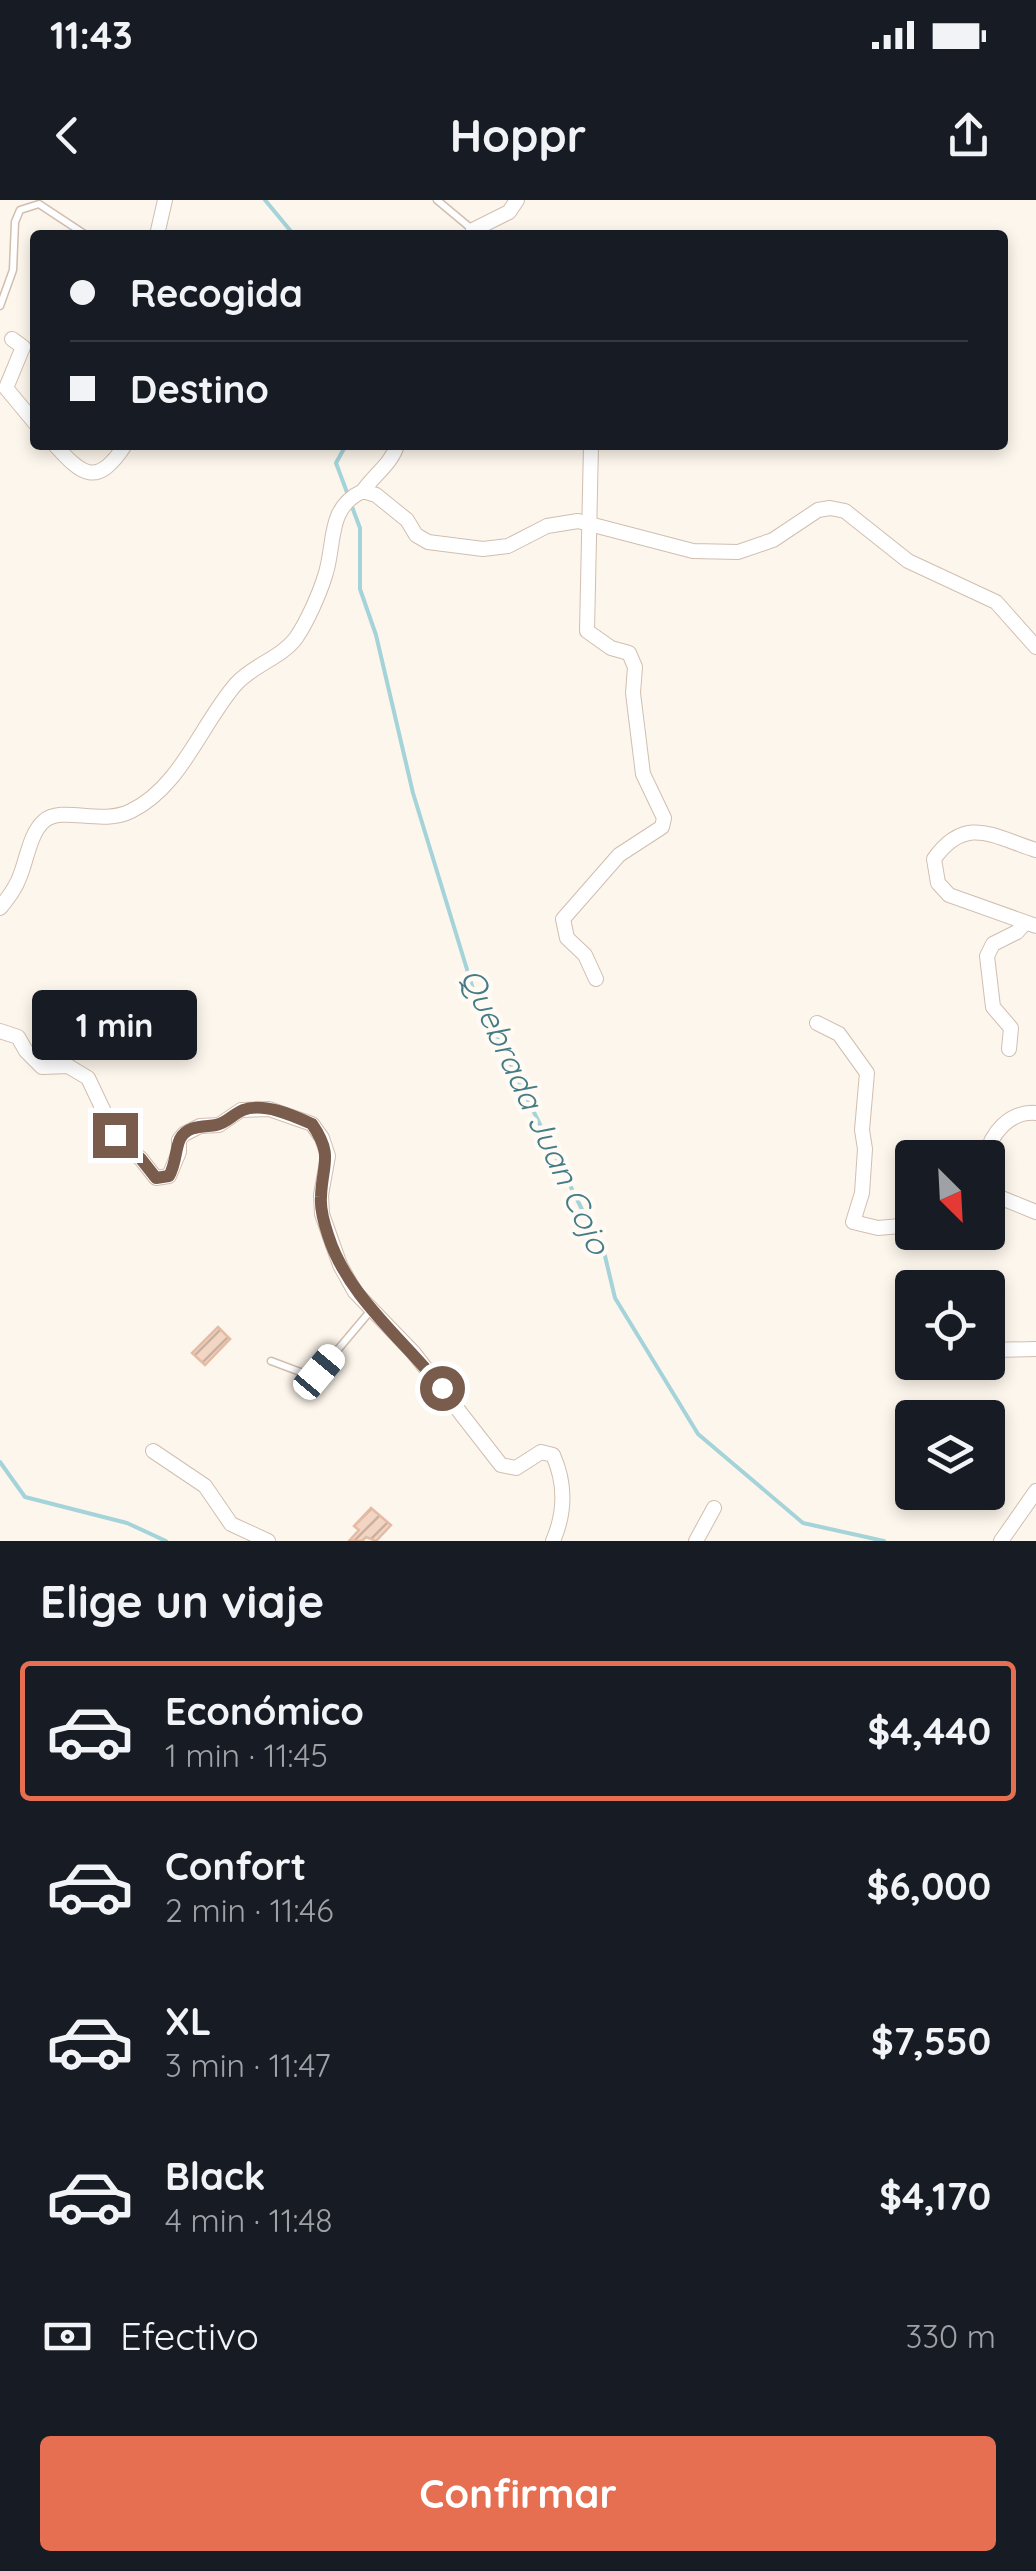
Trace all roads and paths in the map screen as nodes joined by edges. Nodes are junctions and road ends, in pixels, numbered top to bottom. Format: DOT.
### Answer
graph roads {
  1 [pos="165,200"];
  2 [pos="437,200"];
  3 [pos="517,200"];
  4 [pos="78,230"];
  5 [pos="159,230"];
  6 [pos="471,230"];
  7 [pos="477,230"];
  8 [pos="0,306"];
  9 [pos="12,339"];
  10 [pos="30,417"];
  11 [pos="59,450"];
  12 [pos="120,450"];
  13 [pos="396,450"];
  14 [pos="590,450"];
  15 [pos="363,491"];
  16 [pos="589,524"];
  17 [pos="1036,647"];
  18 [pos="1036,850"];
  19 [pos="0,908"];
  20 [pos="1030,924"];
  21 [pos="596,979"];
  22 [pos="817,1023"];
  23 [pos="0,1031"];
  24 [pos="1009,1049"];
  25 [pos="1036,1113"];
  26 [pos="991,1140"];
  27 [pos="1005,1199"];
  28 [pos="1036,1212"];
  29 [pos="895,1226"];
  30 [pos="372,1308"];
  31 [pos="1036,1349"];
  32 [pos="1005,1350"];
  33 [pos="271,1361"];
  34 [pos="153,1451"];
  35 [pos="1036,1491"];
  36 [pos="714,1508"];
  37 [pos="268,1541"];
  38 [pos="553,1541"];
  39 [pos="696,1541"];
  40 [pos="1001,1541"];
  1 -- 5 [label="street"];
  2 -- 6 [label="lane"];
  3 -- 7 [label="street"];
  4 -- 8 [label="lane"];
  9 -- 10 [label="street"];
  11 -- 12 [label="street"];
  13 -- 15 [label="street"];
  14 -- 16 [label="street"];
  15 -- 16 [label="street"];
  15 -- 19 [label="street"];
  16 -- 17 [label="street"];
  16 -- 21 [label="street"];
  18 -- 20 [label="street"];
  20 -- 24 [label="street"];
  22 -- 29 [label="street"];
  23 -- 30 [label="street"];
  25 -- 26 [label="street"];
  27 -- 28 [label="street"];
  30 -- 33 [label="lane"];
  30 -- 38 [label="street"];
  31 -- 32 [label="street"];
  34 -- 37 [label="street"];
  35 -- 40 [label="street"];
  36 -- 39 [label="street"];
}
